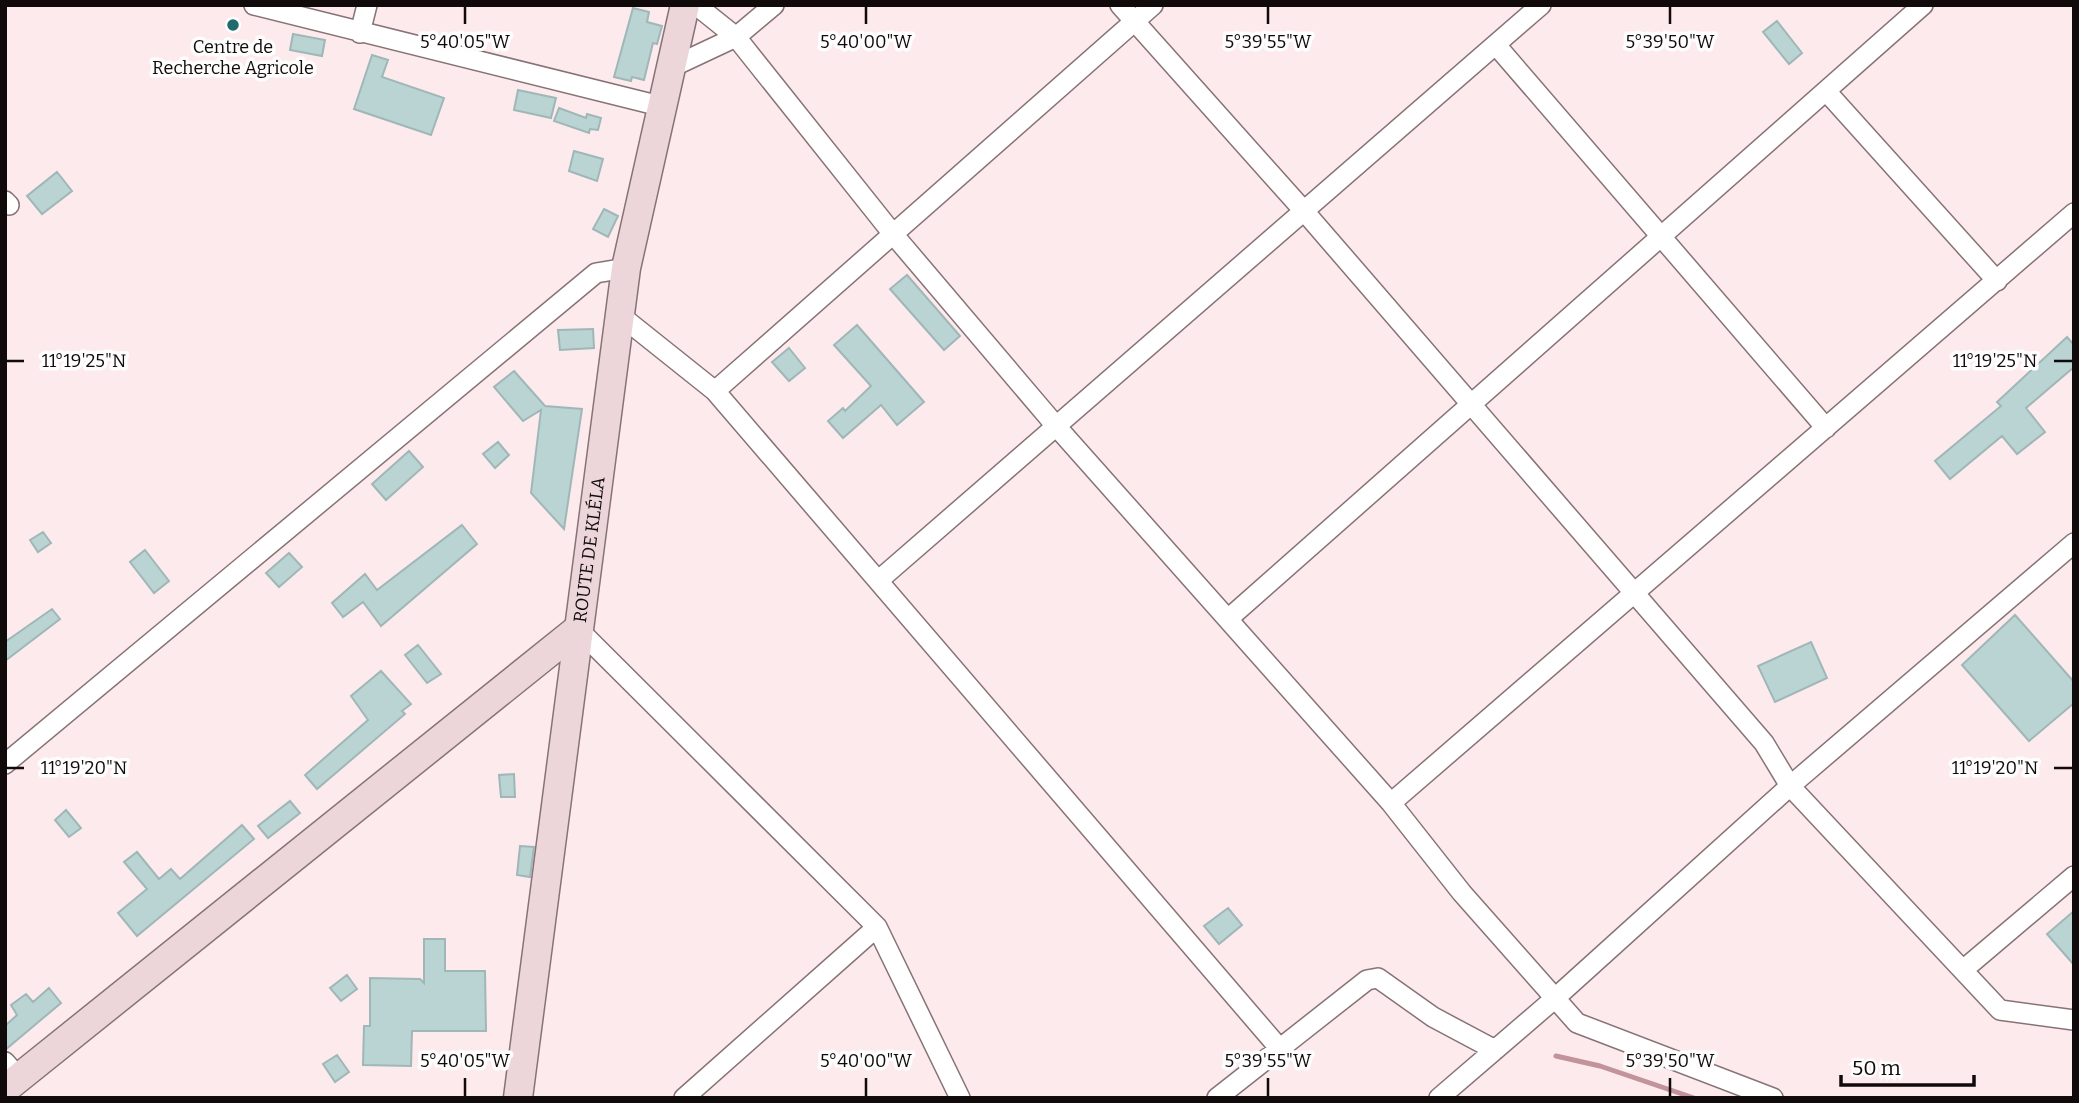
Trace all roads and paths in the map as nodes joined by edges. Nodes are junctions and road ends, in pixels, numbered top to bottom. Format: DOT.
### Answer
graph roads {
  1 [pos="254,5"];
  2 [pos="367,5"];
  3 [pos="685,5"];
  4 [pos="696,5"];
  5 [pos="774,5"];
  6 [pos="1120,5"];
  7 [pos="1153,5"];
  8 [pos="1542,5"];
  9 [pos="1923,5"];
  10 [pos="1134,21"];
  11 [pos="360,33"];
  12 [pos="736,37"];
  13 [pos="1496,45"];
  14 [pos="670,68"];
  15 [pos="1826,91"];
  16 [pos="660,106"];
  17 [pos="1304,211"];
  18 [pos="2074,213"];
  19 [pos="893,234"];
  20 [pos="1663,237"];
  21 [pos="626,268"];
  22 [pos="1997,281"];
  23 [pos="621,316"];
  24 [pos="715,391"];
  25 [pos="1470,404"];
  26 [pos="1056,426"];
  27 [pos="1826,428"];
  28 [pos="2074,543"];
  29 [pos="879,580"];
  30 [pos="1633,592"];
  31 [pos="1228,619"];
  32 [pos="578,629"];
  33 [pos="5,764"];
  34 [pos="1790,786"];
  35 [pos="1391,803"];
  36 [pos="2074,876"];
  37 [pos="877,927"];
  38 [pos="1963,970"];
  39 [pos="1553,1000"];
  40 [pos="2074,1020"];
  41 [pos="1280,1049"];
  42 [pos="1495,1050"];
  43 [pos="10,1077"];
  44 [pos="518,1098"];
  45 [pos="684,1098"];
  46 [pos="960,1098"];
  47 [pos="1217,1098"];
  48 [pos="1439,1098"];
  49 [pos="1773,1098"];
  1 -- 11 [label="street"];
  2 -- 11 [label="street"];
  3 -- 14 [label="main road, ROUTE DE KLÉLA"];
  4 -- 12 [label="street"];
  5 -- 12 [label="street"];
  6 -- 10 [label="street"];
  7 -- 10 [label="street"];
  8 -- 13 [label="street"];
  9 -- 15 [label="street"];
  10 -- 17 [label="street"];
  10 -- 19 [label="street"];
  11 -- 16 [label="street"];
  12 -- 14 [label="street"];
  12 -- 19 [label="street"];
  13 -- 17 [label="street"];
  13 -- 20 [label="street"];
  14 -- 16 [label="main road, ROUTE DE KLÉLA"];
  15 -- 20 [label="street"];
  15 -- 22 [label="street"];
  16 -- 21 [label="main road, ROUTE DE KLÉLA"];
  17 -- 25 [label="street"];
  17 -- 26 [label="street"];
  18 -- 22 [label="street"];
  19 -- 24 [label="street"];
  19 -- 26 [label="street"];
  20 -- 25 [label="street"];
  20 -- 27 [label="street"];
  21 -- 23 [label="main road, ROUTE DE KLÉLA"];
  21 -- 33 [label="street"];
  22 -- 27 [label="street"];
  23 -- 24 [label="street"];
  23 -- 32 [label="main road, ROUTE DE KLÉLA"];
  24 -- 29 [label="street"];
  25 -- 30 [label="street"];
  25 -- 31 [label="street"];
  26 -- 29 [label="street"];
  26 -- 31 [label="street"];
  27 -- 30 [label="street"];
  28 -- 34 [label="street"];
  29 -- 41 [label="street"];
  30 -- 34 [label="street"];
  30 -- 35 [label="street"];
  31 -- 35 [label="street"];
  32 -- 37 [label="street"];
  32 -- 43 [label="main road"];
  32 -- 44 [label="main road, ROUTE DE KLÉLA"];
  34 -- 38 [label="street"];
  34 -- 39 [label="street"];
  35 -- 39 [label="street"];
  36 -- 38 [label="street"];
  37 -- 45 [label="street"];
  37 -- 46 [label="street"];
  38 -- 40 [label="street"];
  39 -- 42 [label="street"];
  39 -- 49 [label="street"];
  41 -- 42 [label="street"];
  41 -- 47 [label="street"];
  42 -- 48 [label="street"];
}
